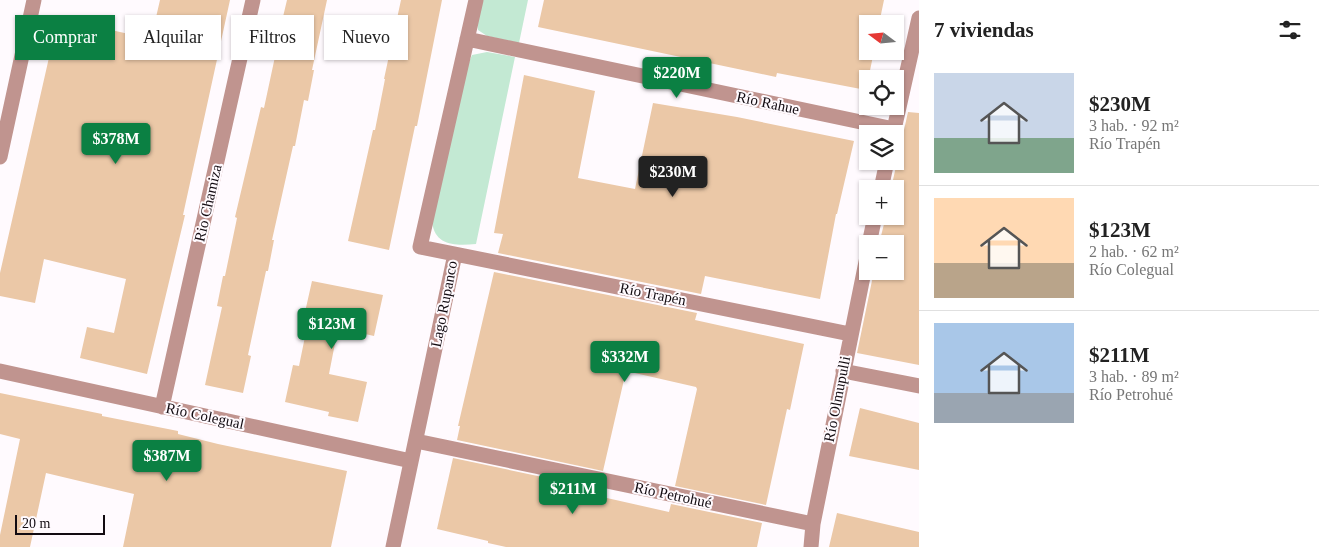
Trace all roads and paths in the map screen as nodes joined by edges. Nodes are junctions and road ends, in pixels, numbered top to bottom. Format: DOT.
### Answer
graph roads {
  1 [pos="34,0"];
  2 [pos="254,0"];
  3 [pos="476,0"];
  4 [pos="919,18"];
  5 [pos="467,39"];
  6 [pos="861,125"];
  7 [pos="895,125"];
  8 [pos="0,157"];
  9 [pos="455,254"];
  10 [pos="862,280"];
  11 [pos="850,334"];
  12 [pos="0,371"];
  13 [pos="843,371"];
  14 [pos="919,386"];
  15 [pos="162,407"];
  16 [pos="416,441"];
  17 [pos="411,461"];
  18 [pos="813,524"];
  19 [pos="393,547"];
  20 [pos="811,547"];
  1 -- 8 [label="street"];
  2 -- 15 [label="street, Rio Chamiza"];
  3 -- 5 [label="street, Lago Rupanco"];
  4 -- 7 [label="street"];
  5 -- 6 [label="street, Río Rahue"];
  5 -- 9 [label="street, Lago Rupanco"];
  9 -- 11 [label="street, Río Trapén"];
  9 -- 16 [label="street, Lago Rupanco"];
  10 -- 11 [label="street, Río Olmupulli"];
  11 -- 13 [label="street, Río Olmupulli"];
  12 -- 15 [label="street, Río Colegual"];
  13 -- 14 [label="street"];
  13 -- 18 [label="street, Río Olmupulli"];
  15 -- 17 [label="street, Río Colegual"];
  16 -- 17 [label="street, Lago Rupanco"];
  16 -- 18 [label="street, Río Petrohué"];
  17 -- 19 [label="street, Lago Rupanco"];
  18 -- 20 [label="street, Río Olmupulli"];
}
